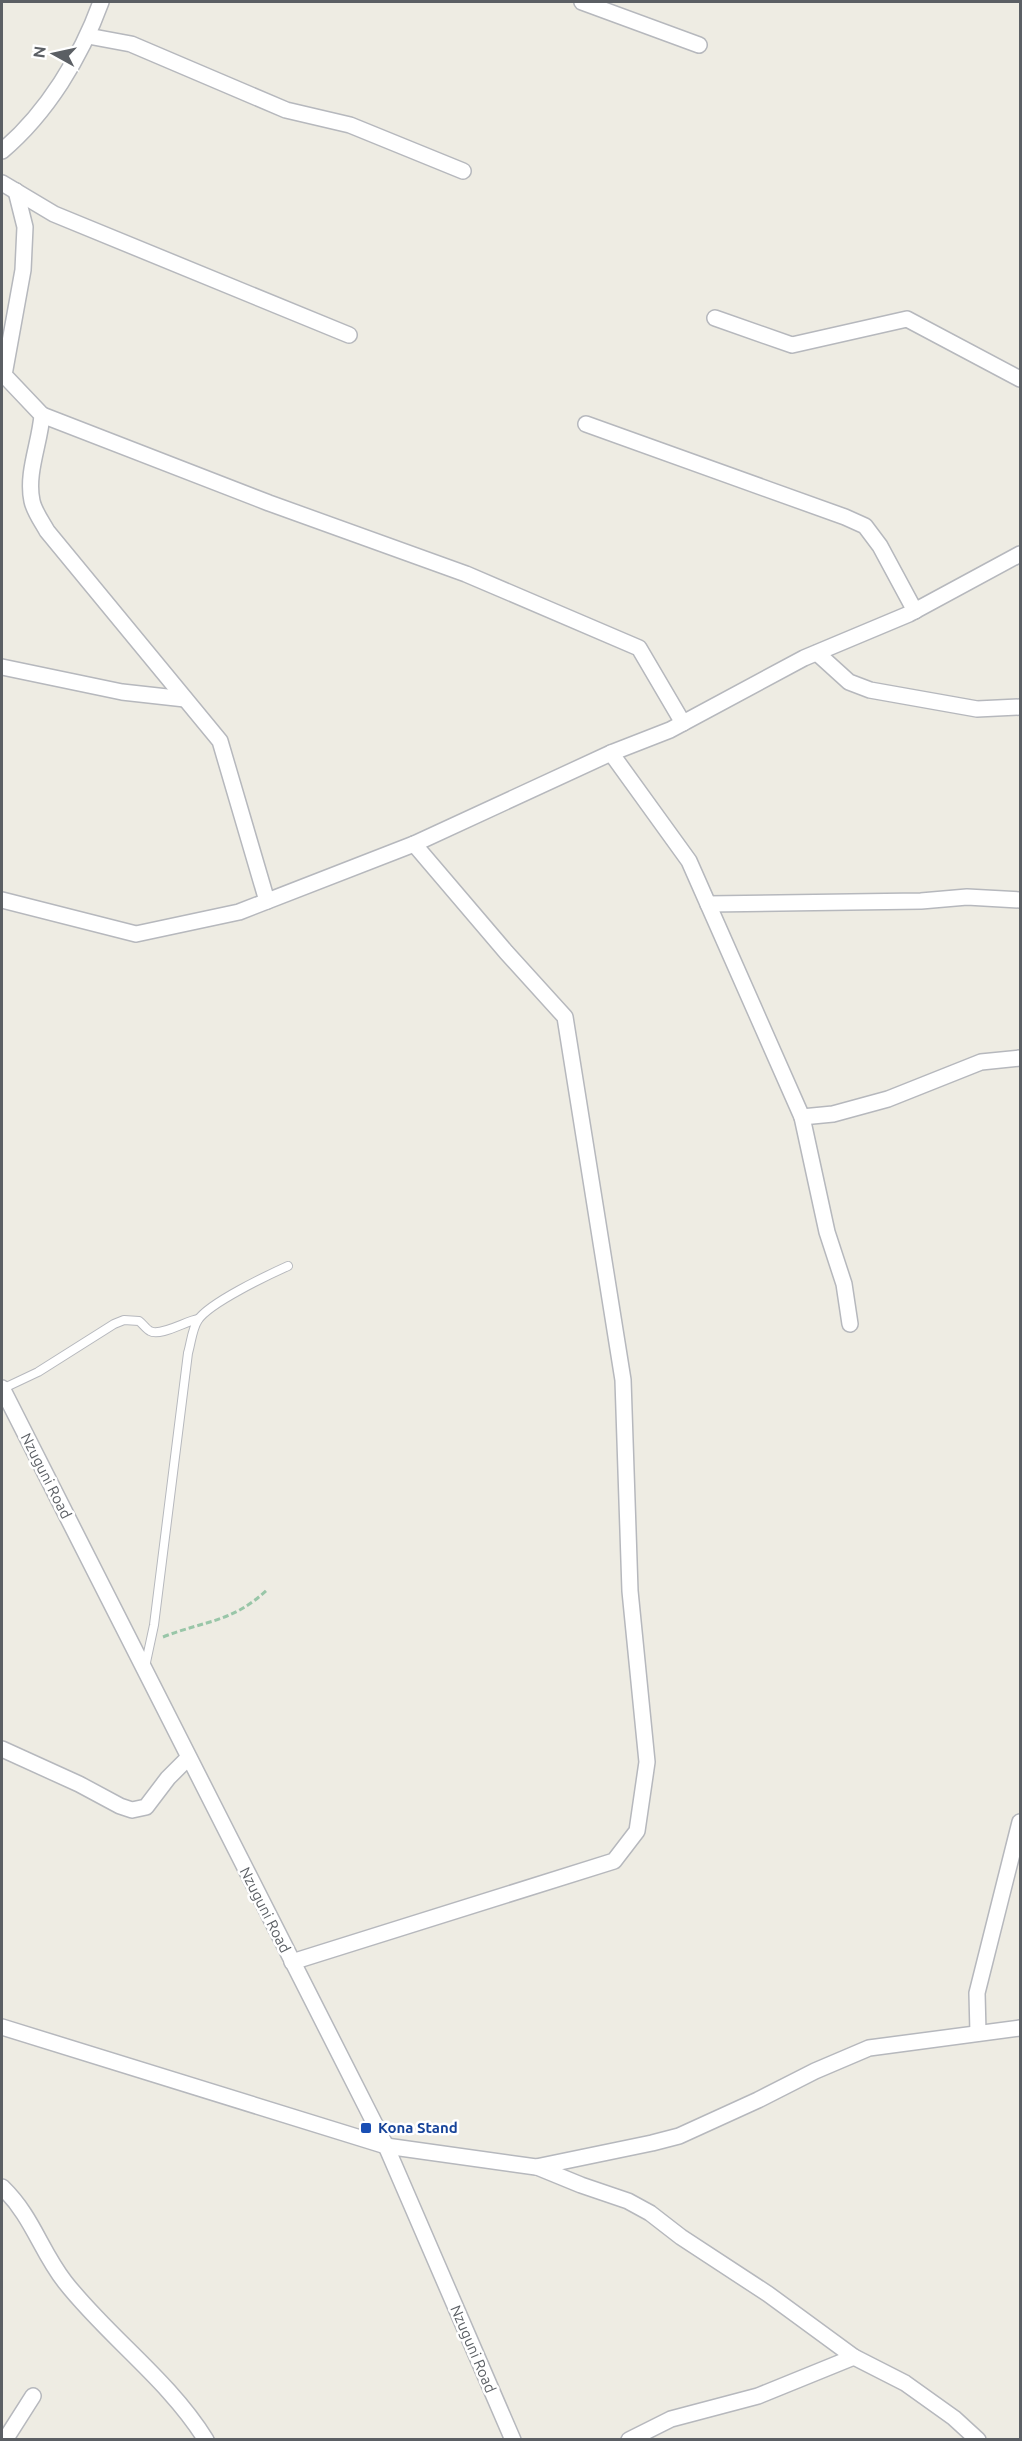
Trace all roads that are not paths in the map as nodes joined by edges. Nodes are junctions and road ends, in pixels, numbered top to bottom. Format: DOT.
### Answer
graph roads {
  1 [pos="101,2"];
  2 [pos="582,2"];
  3 [pos="88,36"];
  4 [pos="699,45"];
  5 [pos="2,151"];
  6 [pos="463,171"];
  7 [pos="2,183"];
  8 [pos="16,191"];
  9 [pos="715,318"];
  10 [pos="349,334"];
  11 [pos="1020,379"];
  12 [pos="42,415"];
  13 [pos="586,424"];
  14 [pos="1020,554"];
  15 [pos="915,611"];
  16 [pos="817,653"];
  17 [pos="2,667"];
  18 [pos="185,699"];
  19 [pos="1020,707"];
  20 [pos="683,723"];
  21 [pos="611,753"];
  22 [pos="414,844"];
  23 [pos="2,900"];
  24 [pos="1020,900"];
  25 [pos="267,901"];
  26 [pos="708,904"];
  27 [pos="1020,1058"];
  28 [pos="802,1118"];
  29 [pos="288,1266"];
  30 [pos="198,1319"];
  31 [pos="850,1324"];
  32 [pos="2,1389"];
  33 [pos="144,1671"];
  34 [pos="2,1749"];
  35 [pos="188,1758"];
  36 [pos="1020,1822"];
  37 [pos="292,1962"];
  38 [pos="2,2027"];
  39 [pos="1020,2028"];
  40 [pos="978,2033"];
  41 [pos="386,2146"];
  42 [pos="536,2167"];
  43 [pos="2,2187"];
  44 [pos="854,2357"];
  45 [pos="33,2396"];
  46 [pos="5,2439"];
  47 [pos="206,2439"];
  48 [pos="513,2439"];
  49 [pos="629,2439"];
  50 [pos="978,2439"];
  1 -- 3 [label="street"];
  2 -- 4 [label="street"];
  3 -- 5 [label="street"];
  3 -- 6 [label="street"];
  7 -- 8 [label="street"];
  8 -- 10 [label="street"];
  8 -- 12 [label="street"];
  9 -- 11 [label="street"];
  12 -- 18 [label="street"];
  12 -- 20 [label="street"];
  13 -- 15 [label="street"];
  14 -- 15 [label="street"];
  15 -- 16 [label="street"];
  16 -- 19 [label="street"];
  16 -- 20 [label="street"];
  17 -- 18 [label="street"];
  18 -- 25 [label="street"];
  20 -- 21 [label="street"];
  21 -- 22 [label="street"];
  21 -- 26 [label="street"];
  22 -- 25 [label="street"];
  22 -- 37 [label="street"];
  23 -- 25 [label="street"];
  24 -- 26 [label="street"];
  26 -- 28 [label="street"];
  27 -- 28 [label="street"];
  28 -- 31 [label="street"];
  29 -- 30 [label="lane"];
  30 -- 32 [label="lane"];
  30 -- 33 [label="lane"];
  32 -- 33 [label="street, Nzuguni Road"];
  33 -- 35 [label="street, Nzuguni Road"];
  34 -- 35 [label="street"];
  35 -- 37 [label="street, Nzuguni Road"];
  36 -- 40 [label="street"];
  37 -- 41 [label="street, Nzuguni Road"];
  38 -- 41 [label="street"];
  39 -- 40 [label="street"];
  40 -- 42 [label="street"];
  41 -- 42 [label="street"];
  41 -- 48 [label="street, Nzuguni Road"];
  42 -- 44 [label="street"];
  43 -- 47 [label="street"];
  44 -- 49 [label="street"];
  44 -- 50 [label="street"];
  45 -- 46 [label="street"];
}
